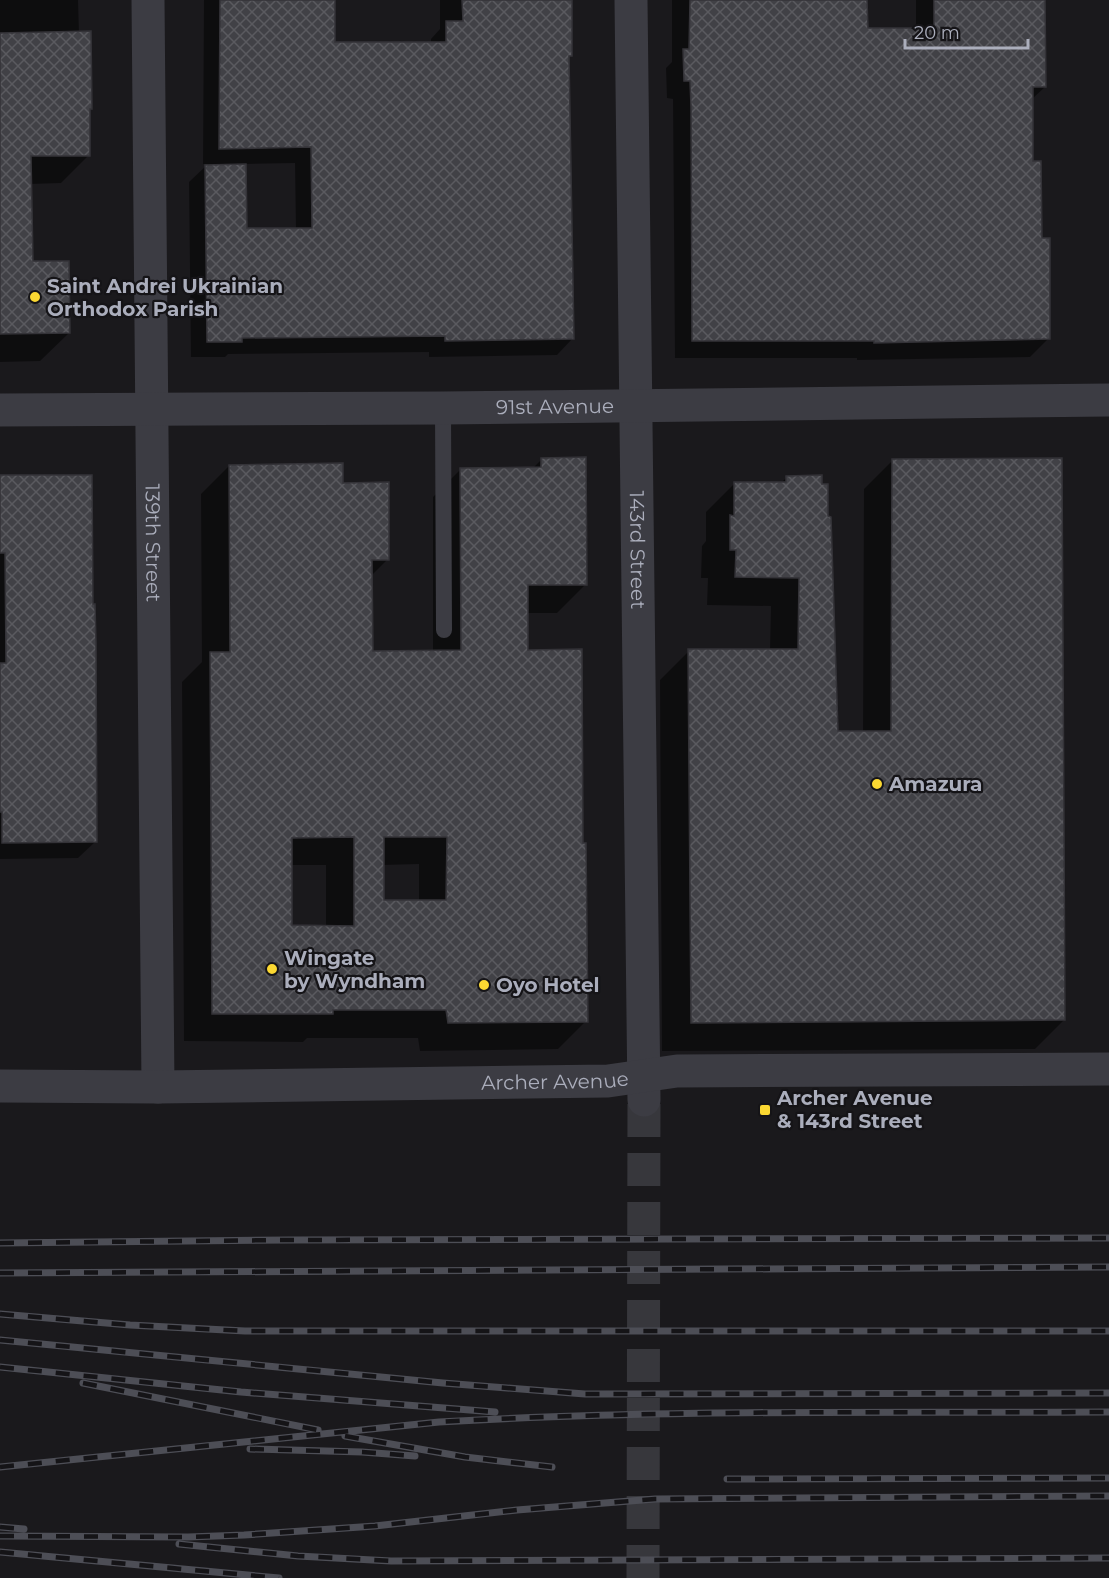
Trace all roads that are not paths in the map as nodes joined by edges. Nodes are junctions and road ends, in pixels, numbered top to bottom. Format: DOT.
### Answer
graph roads {
  1 [pos="148,0"];
  2 [pos="631,0"];
  3 [pos="1109,400"];
  4 [pos="634,405"];
  5 [pos="443,408"];
  6 [pos="151,409"];
  7 [pos="0,410"];
  8 [pos="444,630"];
  9 [pos="1109,1069"];
  10 [pos="0,1086"];
  11 [pos="158,1087"];
  12 [pos="644,1088"];
  1 -- 6 [label="street, 139th Street"];
  2 -- 4 [label="street, 143rd Street"];
  3 -- 4 [label="street, 91st Avenue"];
  4 -- 5 [label="street, 91st Avenue"];
  4 -- 12 [label="street, 143rd Street"];
  5 -- 6 [label="street, 91st Avenue"];
  5 -- 8 [label="lane"];
  6 -- 7 [label="street, 91st Avenue"];
  6 -- 11 [label="street, 139th Street"];
  9 -- 12 [label="street, Archer Avenue"];
  10 -- 11 [label="street, Archer Avenue"];
  11 -- 12 [label="street, Archer Avenue"];
}
